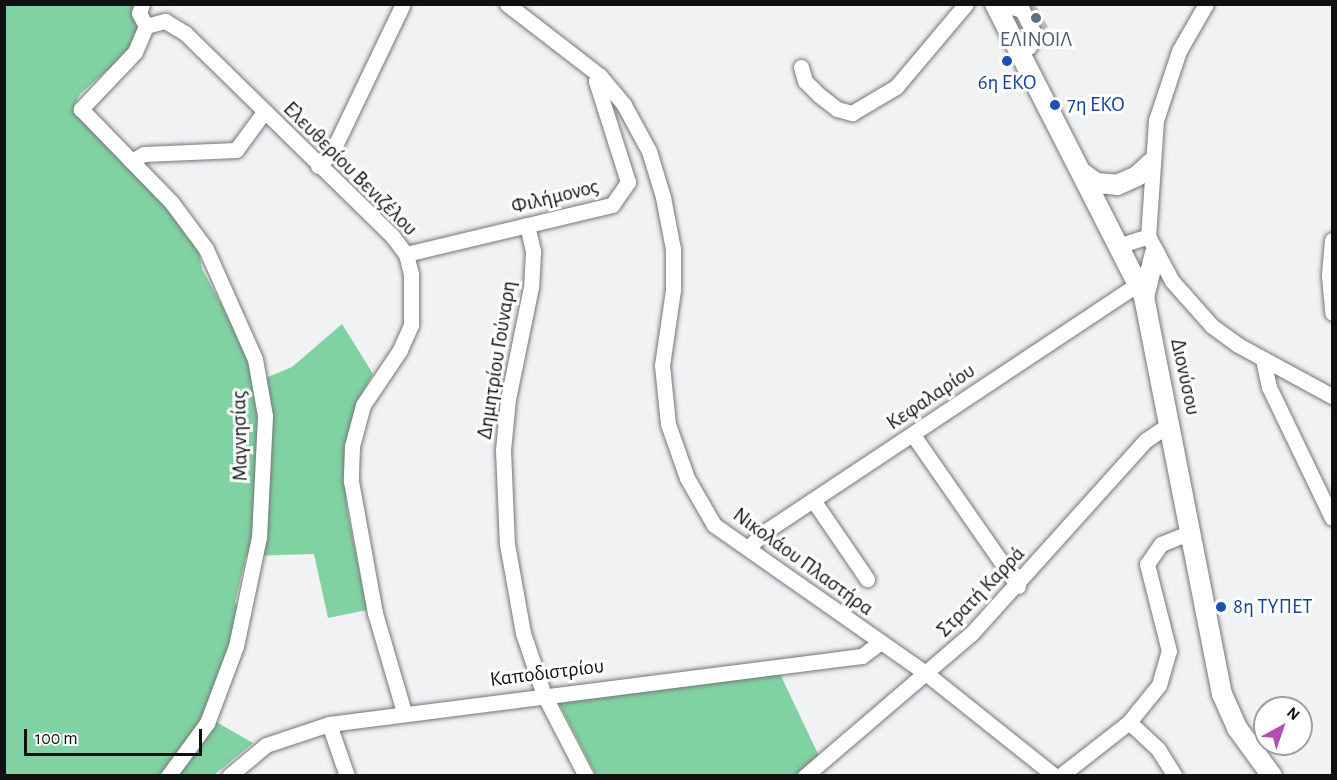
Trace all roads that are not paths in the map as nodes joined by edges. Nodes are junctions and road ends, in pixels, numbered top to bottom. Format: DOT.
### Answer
graph roads {
  1 [pos="142,4"];
  2 [pos="507,4"];
  3 [pos="966,4"];
  4 [pos="1206,4"];
  5 [pos="1001,5"];
  6 [pos="402,6"];
  7 [pos="146,26"];
  8 [pos="1029,47"];
  9 [pos="801,67"];
  10 [pos="600,76"];
  11 [pos="264,112"];
  12 [pos="131,161"];
  13 [pos="1150,163"];
  14 [pos="318,166"];
  15 [pos="1081,172"];
  16 [pos="527,225"];
  17 [pos="1332,240"];
  18 [pos="1151,245"];
  19 [pos="1118,246"];
  20 [pos="405,254"];
  21 [pos="1141,290"];
  22 [pos="1332,313"];
  23 [pos="1263,359"];
  24 [pos="1332,396"];
  25 [pos="1171,423"];
  26 [pos="913,435"];
  27 [pos="813,500"];
  28 [pos="1332,518"];
  29 [pos="1188,533"];
  30 [pos="748,548"];
  31 [pos="867,579"];
  32 [pos="1018,586"];
  33 [pos="879,642"];
  34 [pos="927,674"];
  35 [pos="544,695"];
  36 [pos="404,712"];
  37 [pos="1129,722"];
  38 [pos="330,724"];
  39 [pos="168,776"];
  40 [pos="230,776"];
  41 [pos="347,776"];
  42 [pos="586,776"];
  43 [pos="805,776"];
  44 [pos="1055,776"];
  45 [pos="1060,776"];
  46 [pos="1175,776"];
  47 [pos="1272,776"];
  1 -- 7 [label="street"];
  2 -- 10 [label="street, Νικολάου Πλαστήρα"];
  3 -- 9 [label="street"];
  4 -- 13 [label="street"];
  5 -- 8 [label="street"];
  5 -- 15 [label="main road, Διονύσου"];
  6 -- 14 [label="street"];
  7 -- 11 [label="street, Ελευθερίου Βενιζέλου"];
  7 -- 12 [label="street, Μαγνησίας"];
  10 -- 16 [label="street, Φιλήμονος"];
  10 -- 30 [label="street, Νικολάου Πλαστήρα"];
  11 -- 12 [label="street"];
  11 -- 14 [label="street, Ελευθερίου Βενιζέλου"];
  12 -- 39 [label="street, Μαγνησίας"];
  13 -- 15 [label="main road"];
  13 -- 18 [label="street"];
  14 -- 20 [label="street, Ελευθερίου Βενιζέλου"];
  15 -- 19 [label="main road, Διονύσου"];
  16 -- 20 [label="street, Φιλήμονος"];
  16 -- 35 [label="street, Δημητρίου Γούναρη"];
  17 -- 22 [label="street"];
  18 -- 19 [label="street"];
  18 -- 21 [label="main road"];
  18 -- 23 [label="street"];
  19 -- 21 [label="main road, Διονύσου"];
  20 -- 36 [label="street, Ελευθερίου Βενιζέλου"];
  21 -- 25 [label="main road, Διονύσου"];
  21 -- 26 [label="street, Κεφαλαρίου"];
  23 -- 24 [label="street"];
  23 -- 28 [label="street"];
  25 -- 29 [label="main road, Διονύσου"];
  25 -- 32 [label="street, Στρατή Καρρά"];
  26 -- 27 [label="street, Κεφαλαρίου"];
  26 -- 32 [label="street"];
  27 -- 30 [label="street, Κεφαλαρίου"];
  27 -- 31 [label="street"];
  29 -- 37 [label="street"];
  29 -- 47 [label="main road, Διονύσου"];
  30 -- 33 [label="street, Νικολάου Πλαστήρα"];
  32 -- 34 [label="street, Στρατή Καρρά"];
  33 -- 34 [label="street, Νικολάου Πλαστήρα"];
  33 -- 35 [label="street, Καποδιστρίου"];
  34 -- 43 [label="street, Στρατή Καρρά"];
  34 -- 44 [label="street, Νικολάου Πλαστήρα"];
  35 -- 36 [label="street, Καποδιστρίου"];
  35 -- 42 [label="street, Δημητρίου Γούναρη"];
  36 -- 38 [label="street, Καποδιστρίου"];
  37 -- 45 [label="street"];
  37 -- 46 [label="street"];
  38 -- 40 [label="street, Καποδιστρίου"];
  38 -- 41 [label="street"];
}
